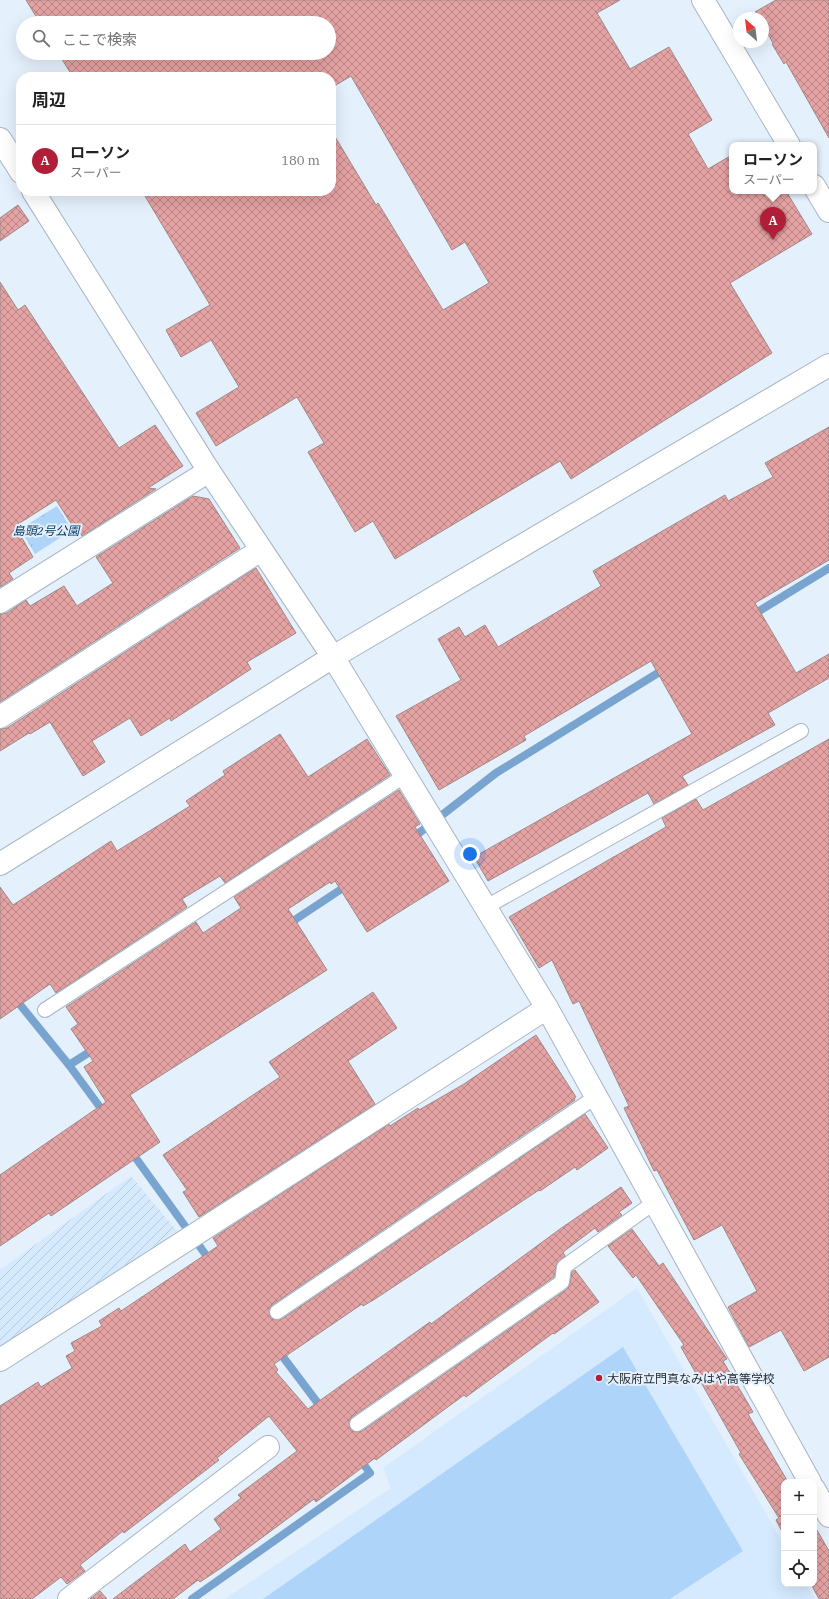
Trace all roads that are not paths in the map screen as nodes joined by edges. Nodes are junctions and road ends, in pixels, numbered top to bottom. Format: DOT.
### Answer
graph roads {
  1 [pos="703,0"];
  2 [pos="0,139"];
  3 [pos="787,142"];
  4 [pos="16,164"];
  5 [pos="817,191"];
  6 [pos="36,196"];
  7 [pos="829,211"];
  8 [pos="829,365"];
  9 [pos="209,471"];
  10 [pos="261,550"];
  11 [pos="0,602"];
  12 [pos="333,657"];
  13 [pos="0,717"];
  14 [pos="801,731"];
  15 [pos="406,775"];
  16 [pos="0,864"];
  17 [pos="486,907"];
  18 [pos="547,1008"];
  19 [pos="45,1010"];
  20 [pos="597,1096"];
  21 [pos="655,1202"];
  22 [pos="277,1312"];
  23 [pos="0,1360"];
  24 [pos="357,1424"];
  25 [pos="268,1447"];
  26 [pos="808,1479"];
  27 [pos="817,1494"];
  28 [pos="829,1516"];
  29 [pos="69,1599"];
  1 -- 3 [label="street"];
  2 -- 4 [label="street"];
  5 -- 7 [label="street"];
  6 -- 9 [label="street"];
  8 -- 12 [label="street"];
  9 -- 10 [label="street"];
  9 -- 11 [label="street"];
  10 -- 12 [label="street"];
  10 -- 13 [label="street"];
  12 -- 15 [label="street"];
  12 -- 16 [label="street"];
  14 -- 17 [label="lane"];
  15 -- 17 [label="street"];
  15 -- 19 [label="lane"];
  17 -- 18 [label="street"];
  18 -- 20 [label="street"];
  18 -- 23 [label="street"];
  20 -- 21 [label="street"];
  20 -- 22 [label="lane"];
  21 -- 24 [label="lane"];
  21 -- 26 [label="street"];
  25 -- 29 [label="street"];
  27 -- 28 [label="street"];
}
